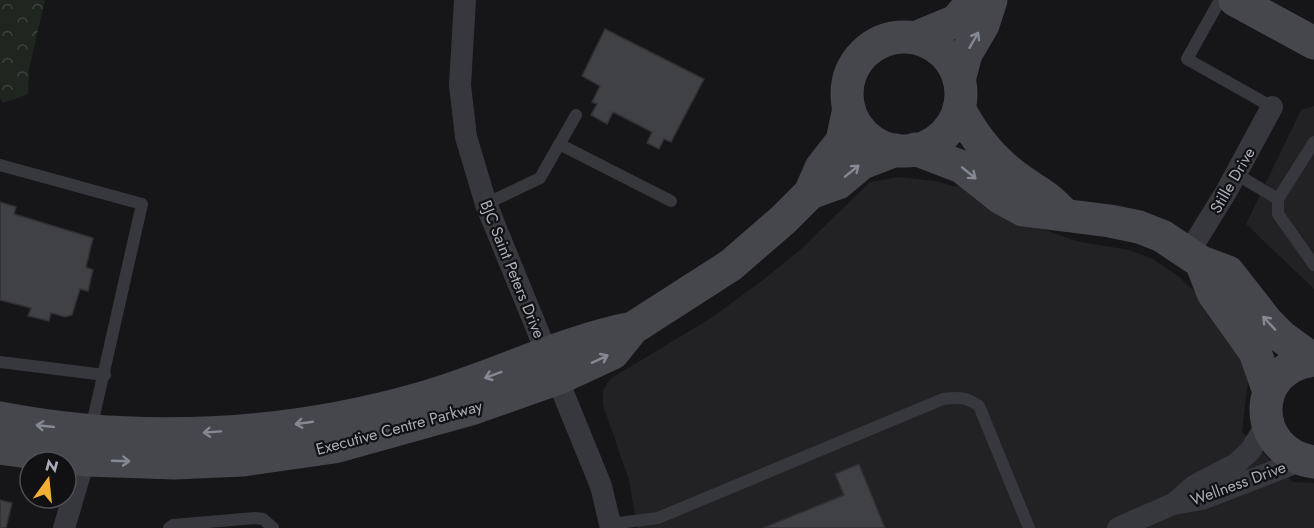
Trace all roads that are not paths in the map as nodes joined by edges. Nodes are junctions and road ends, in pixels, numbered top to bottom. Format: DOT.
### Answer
graph roads {
  1 [pos="465,0"];
  2 [pos="1220,0"];
  3 [pos="1235,0"];
  4 [pos="991,1"];
  5 [pos="915,38"];
  6 [pos="1314,43"];
  7 [pos="959,94"];
  8 [pos="1272,106"];
  9 [pos="849,108"];
  10 [pos="576,115"];
  11 [pos="1314,142"];
  12 [pos="559,144"];
  13 [pos="906,150"];
  14 [pos="0,165"];
  15 [pos="1236,174"];
  16 [pos="810,193"];
  17 [pos="1278,199"];
  18 [pos="671,201"];
  19 [pos="486,204"];
  20 [pos="1063,213"];
  21 [pos="1195,257"];
  22 [pos="1314,265"];
  23 [pos="1314,360"];
  24 [pos="0,362"];
  25 [pos="553,366"];
  26 [pos="105,375"];
  27 [pos="1268,408"];
  28 [pos="0,418"];
  29 [pos="89,445"];
  30 [pos="0,448"];
  31 [pos="1308,461"];
  32 [pos="1173,504"];
  33 [pos="611,526"];
  34 [pos="64,528"];
  35 [pos="170,528"];
  36 [pos="273,528"];
  37 [pos="1029,528"];
  38 [pos="1118,528"];
  1 -- 19 [label="street, BJC Saint Peters Drive"];
  2 -- 8 [label="lane"];
  3 -- 6 [label="street"];
  4 -- 5 [label="street"];
  7 -- 4 [label="street, one-way"];
  5 -- 7 [label="street"];
  5 -- 9 [label="street"];
  7 -- 13 [label="street"];
  7 -- 20 [label="street"];
  8 -- 15 [label="street, Stille Drive"];
  9 -- 13 [label="street"];
  9 -- 16 [label="street, Executive Centre Parkway"];
  10 -- 12 [label="lane"];
  11 -- 17 [label="lane"];
  12 -- 18 [label="lane"];
  12 -- 19 [label="lane"];
  16 -- 13 [label="street, Executive Centre Parkway, one-way"];
  13 -- 20 [label="street, one-way"];
  14 -- 26 [label="lane"];
  15 -- 17 [label="lane"];
  15 -- 21 [label="street, Stille Drive"];
  16 -- 25 [label="street, Executive Centre Parkway"];
  17 -- 22 [label="lane"];
  19 -- 25 [label="street, BJC Saint Peters Drive"];
  20 -- 21 [label="street"];
  23 -- 21 [label="street, one-way"];
  21 -- 27 [label="street"];
  23 -- 27 [label="street"];
  24 -- 26 [label="lane"];
  25 -- 29 [label="street, Executive Centre Parkway"];
  25 -- 33 [label="street, BJC Saint Peters Drive"];
  26 -- 29 [label="lane"];
  27 -- 31 [label="street"];
  27 -- 32 [label="street, Wellness Drive"];
  29 -- 28 [label="street, Executive Centre Parkway, one-way"];
  29 -- 30 [label="street, Executive Centre Parkway"];
  29 -- 34 [label="street"];
  31 -- 32 [label="street, Wellness Drive"];
  32 -- 38 [label="street, Wellness Drive"];
  33 -- 37 [label="lane"];
  35 -- 36 [label="lane"];
}
